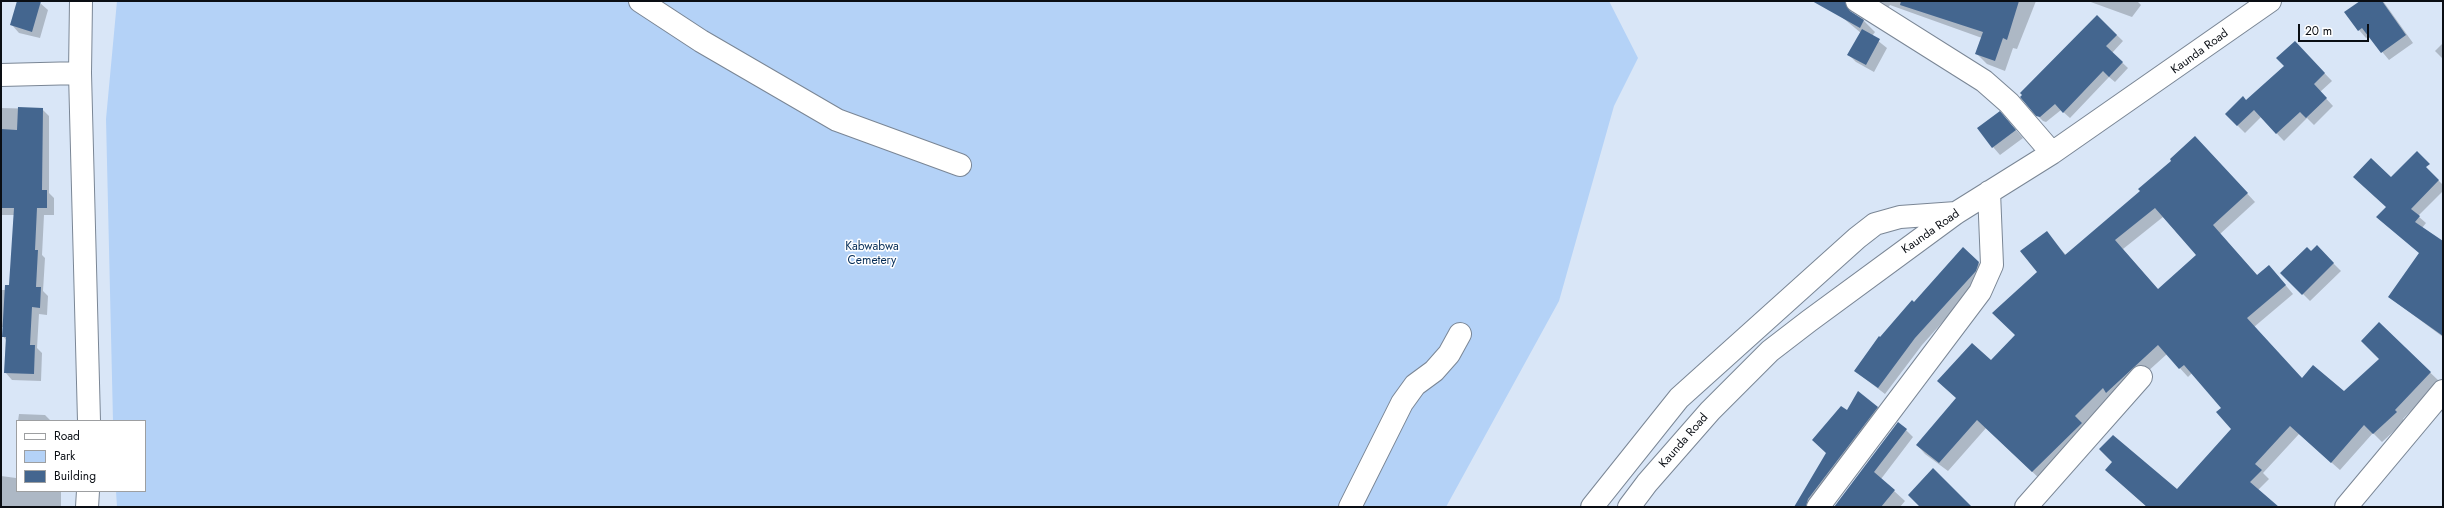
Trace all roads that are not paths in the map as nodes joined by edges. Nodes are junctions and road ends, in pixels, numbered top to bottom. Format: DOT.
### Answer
graph roads {
  1 [pos="81,1"];
  2 [pos="640,1"];
  3 [pos="1856,1"];
  4 [pos="2270,1"];
  5 [pos="80,73"];
  6 [pos="1,75"];
  7 [pos="2052,153"];
  8 [pos="960,165"];
  9 [pos="1989,192"];
  10 [pos="1956,213"];
  11 [pos="1460,334"];
  12 [pos="2141,377"];
  13 [pos="2443,391"];
  14 [pos="89,420"];
  15 [pos="88,492"];
  16 [pos="87,507"];
  17 [pos="1350,507"];
  18 [pos="1592,507"];
  19 [pos="1629,507"];
  20 [pos="1818,507"];
  21 [pos="2026,507"];
  22 [pos="2346,507"];
  1 -- 5 [label="street"];
  2 -- 8 [label="street"];
  3 -- 7 [label="street"];
  4 -- 7 [label="street, Kaunda Road"];
  5 -- 6 [label="street"];
  5 -- 14 [label="street"];
  7 -- 9 [label="street, Kaunda Road"];
  9 -- 10 [label="street, Kaunda Road"];
  9 -- 20 [label="street"];
  10 -- 18 [label="street"];
  10 -- 19 [label="street, Kaunda Road"];
  11 -- 17 [label="street"];
  12 -- 21 [label="street"];
  13 -- 22 [label="street"];
  15 -- 16 [label="street"];
}
